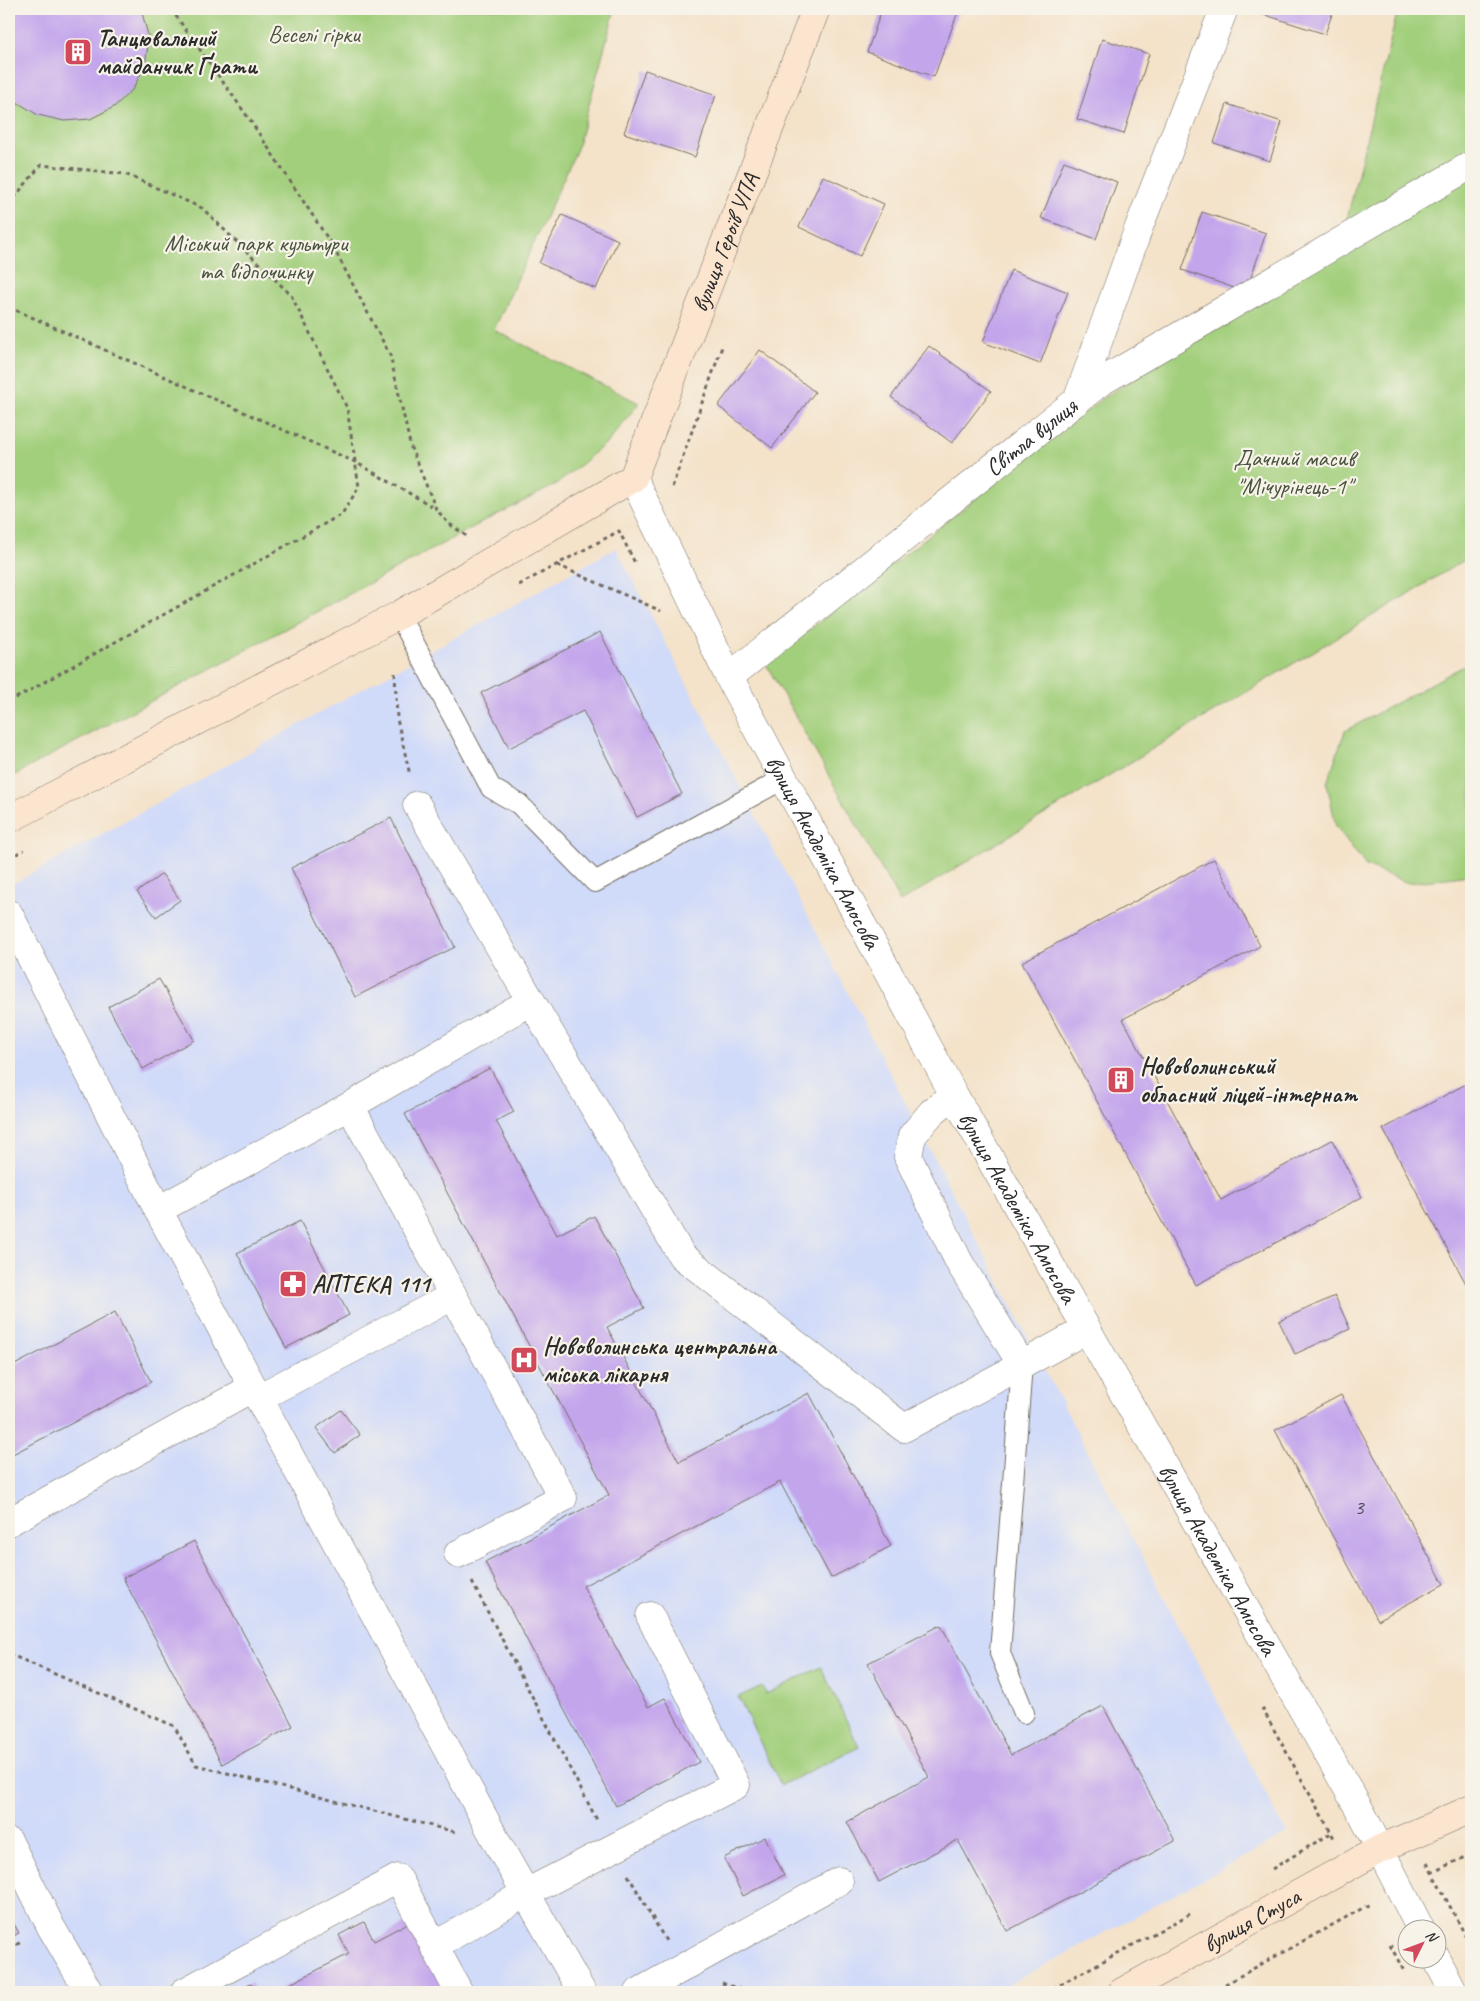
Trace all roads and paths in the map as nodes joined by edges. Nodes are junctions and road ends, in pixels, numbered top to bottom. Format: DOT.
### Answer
graph roads {
  1 [pos="171,9"];
  2 [pos="816,9"];
  3 [pos="1224,9"];
  4 [pos="1471,165"];
  5 [pos="9,204"];
  6 [pos="9,307"];
  7 [pos="1078,401"];
  8 [pos="355,462"];
  9 [pos="632,478"];
  10 [pos="436,509"];
  11 [pos="508,552"];
  12 [pos="556,565"];
  13 [pos="637,566"];
  14 [pos="514,588"];
  15 [pos="655,601"];
  16 [pos="659,610"];
  17 [pos="399,615"];
  18 [pos="664,619"];
  19 [pos="704,625"];
  20 [pos="729,677"];
  21 [pos="9,702"];
  22 [pos="397,719"];
  23 [pos="783,779"];
  24 [pos="417,805"];
  25 [pos="9,819"];
  26 [pos="26,849"];
  27 [pos="9,858"];
  28 [pos="9,914"];
  29 [pos="531,1000"];
  30 [pos="954,1095"];
  31 [pos="350,1106"];
  32 [pos="158,1210"];
  33 [pos="453,1296"];
  34 [pos="1087,1329"];
  35 [pos="1022,1365"];
  36 [pos="255,1393"];
  37 [pos="9,1522"];
  38 [pos="458,1554"];
  39 [pos="650,1616"];
  40 [pos="9,1654"];
  41 [pos="1258,1702"];
  42 [pos="1024,1714"];
  43 [pos="1471,1808"];
  44 [pos="9,1842"];
  45 [pos="499,1846"];
  46 [pos="612,1848"];
  47 [pos="1380,1849"];
  48 [pos="1471,1854"];
  49 [pos="1266,1872"];
  50 [pos="839,1881"];
  51 [pos="1400,1889"];
  52 [pos="526,1893"];
  53 [pos="1199,1910"];
  54 [pos="1415,1918"];
  55 [pos="434,1946"];
  56 [pos="682,1968"];
  57 [pos="1441,1968"];
  58 [pos="1127,1991"];
  59 [pos="89,1992"];
  60 [pos="184,1992"];
  61 [pos="459,1992"];
  62 [pos="582,1992"];
  63 [pos="639,1992"];
  64 [pos="1046,1992"];
  65 [pos="1211,1992"];
  66 [pos="1454,1992"];
  1 -- 10 [label="path"];
  2 -- 9 [label="street, вулиця Героїв УПА"];
  3 -- 7 [label="street, Світла вулиця"];
  4 -- 7 [label="street"];
  5 -- 8 [label="path"];
  6 -- 8 [label="path"];
  7 -- 20 [label="street, Світла вулиця"];
  8 -- 10 [label="path"];
  8 -- 21 [label="path"];
  9 -- 11 [label="street"];
  9 -- 19 [label="street, вулиця Академіка Амосова"];
  10 -- 11 [label="path"];
  11 -- 12 [label="path"];
  11 -- 17 [label="street"];
  12 -- 13 [label="path"];
  12 -- 14 [label="path"];
  12 -- 16 [label="path"];
  15 -- 16 [label="path"];
  16 -- 18 [label="path"];
  16 -- 19 [label="path"];
  17 -- 23 [label="lane"];
  17 -- 25 [label="street"];
  19 -- 20 [label="street, вулиця Академіка Амосова"];
  20 -- 23 [label="street, вулиця Академіка Амосова"];
  22 -- 24 [label="path"];
  23 -- 30 [label="street, вулиця Академіка Амосова"];
  24 -- 29 [label="street"];
  26 -- 27 [label="path"];
  28 -- 32 [label="street"];
  29 -- 31 [label="street"];
  29 -- 35 [label="street"];
  30 -- 34 [label="street, вулиця Академіка Амосова"];
  30 -- 35 [label="street"];
  31 -- 32 [label="street"];
  31 -- 33 [label="street"];
  32 -- 36 [label="street"];
  33 -- 36 [label="street"];
  33 -- 38 [label="street"];
  34 -- 35 [label="street"];
  34 -- 47 [label="street, вулиця Академіка Амосова"];
  35 -- 42 [label="lane"];
  36 -- 37 [label="street"];
  36 -- 45 [label="street"];
  38 -- 46 [label="path"];
  39 -- 46 [label="street"];
  40 -- 45 [label="path"];
  41 -- 49 [label="path"];
  43 -- 47 [label="street, вулиця Стуса"];
  44 -- 59 [label="street"];
  45 -- 52 [label="street"];
  46 -- 52 [label="street"];
  46 -- 56 [label="path"];
  47 -- 51 [label="street, вулиця Академіка Амосова"];
  47 -- 58 [label="street, вулиця Стуса"];
  48 -- 51 [label="path"];
  50 -- 56 [label="street"];
  51 -- 54 [label="street, вулиця Академіка Амосова"];
  51 -- 65 [label="path"];
  52 -- 55 [label="street"];
  52 -- 62 [label="street"];
  53 -- 64 [label="path"];
  55 -- 60 [label="street"];
  55 -- 61 [label="street"];
  56 -- 63 [label="street"];
  57 -- 66 [label="street"];
}
